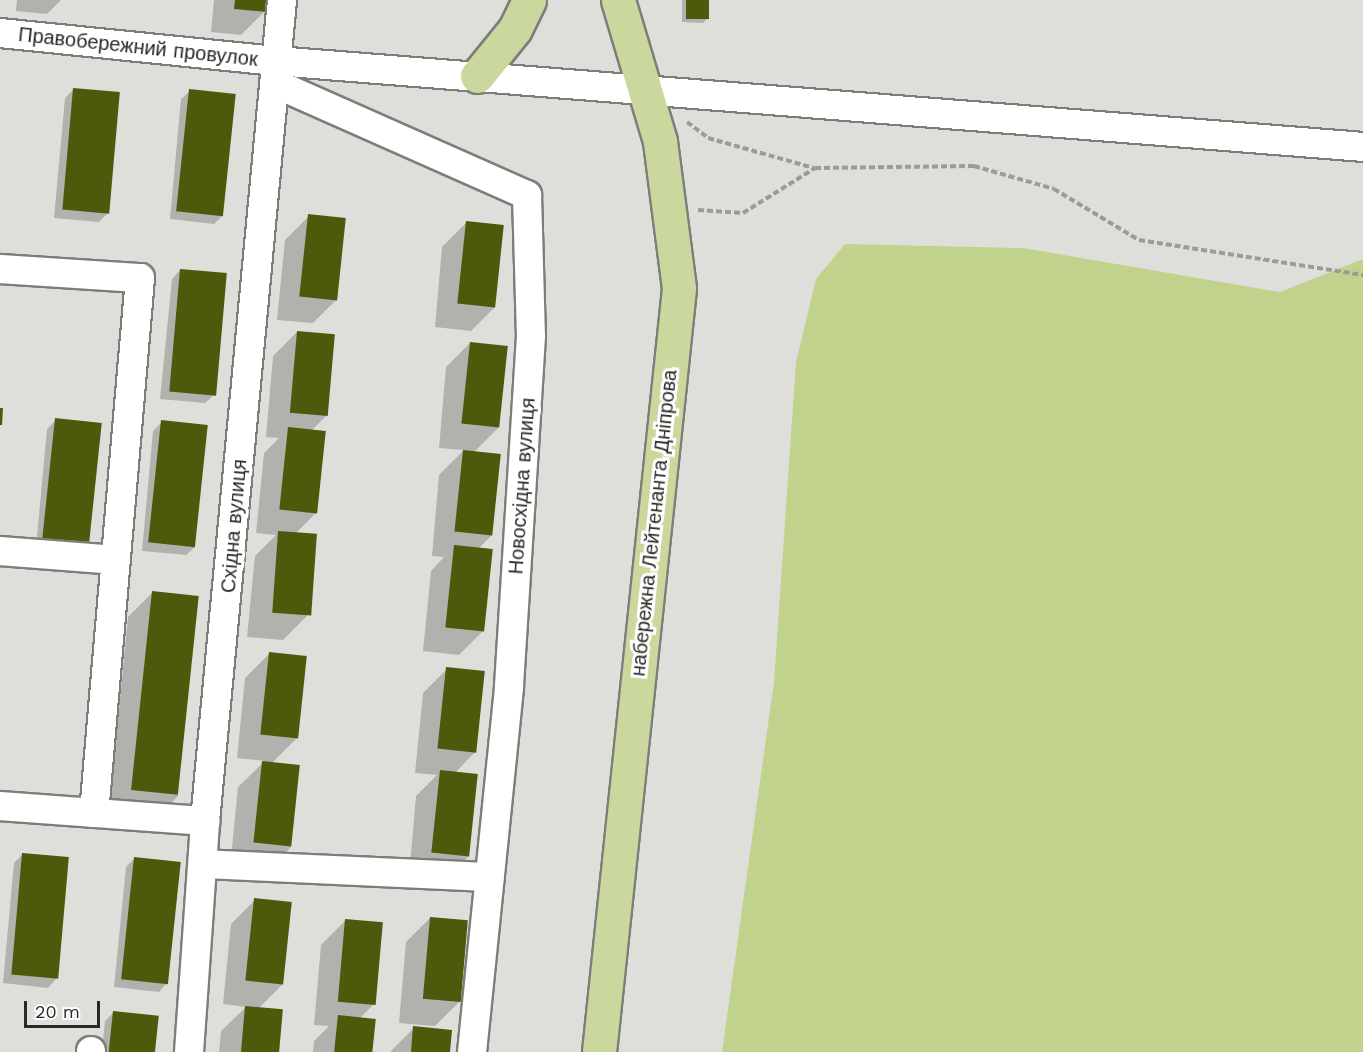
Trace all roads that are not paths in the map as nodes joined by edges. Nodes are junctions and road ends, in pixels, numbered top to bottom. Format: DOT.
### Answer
graph roads {
  1 [pos="282,0"];
  2 [pos="529,0"];
  3 [pos="618,0"];
  4 [pos="0,33"];
  5 [pos="275,72"];
  6 [pos="477,76"];
  7 [pos="644,88"];
  8 [pos="1363,147"];
  9 [pos="0,268"];
  10 [pos="0,551"];
  11 [pos="116,560"];
  12 [pos="0,806"];
  13 [pos="94,813"];
  14 [pos="205,821"];
  15 [pos="203,864"];
  16 [pos="489,877"];
  17 [pos="189,1052"];
  18 [pos="472,1052"];
  19 [pos="599,1052"];
  1 -- 5 [label="street, Східна вулиця"];
  2 -- 6 [label="main road"];
  3 -- 7 [label="main road, набережна Лейтенанта Дніпрова"];
  4 -- 5 [label="street, Правобережний провулок"];
  5 -- 6 [label="street, Правобережний провулок"];
  5 -- 14 [label="street, Східна вулиця"];
  5 -- 16 [label="street, Новосхідна вулиця"];
  6 -- 7 [label="street, Правобережний провулок"];
  7 -- 8 [label="street, Правобережний провулок"];
  7 -- 19 [label="main road, набережна Лейтенанта Дніпрова"];
  9 -- 11 [label="street"];
  10 -- 11 [label="street"];
  11 -- 13 [label="street"];
  12 -- 13 [label="street"];
  13 -- 14 [label="street"];
  14 -- 15 [label="street, Східна вулиця"];
  15 -- 16 [label="street"];
  15 -- 17 [label="street, Східна вулиця"];
  16 -- 18 [label="street, Новосхідна вулиця"];
}
